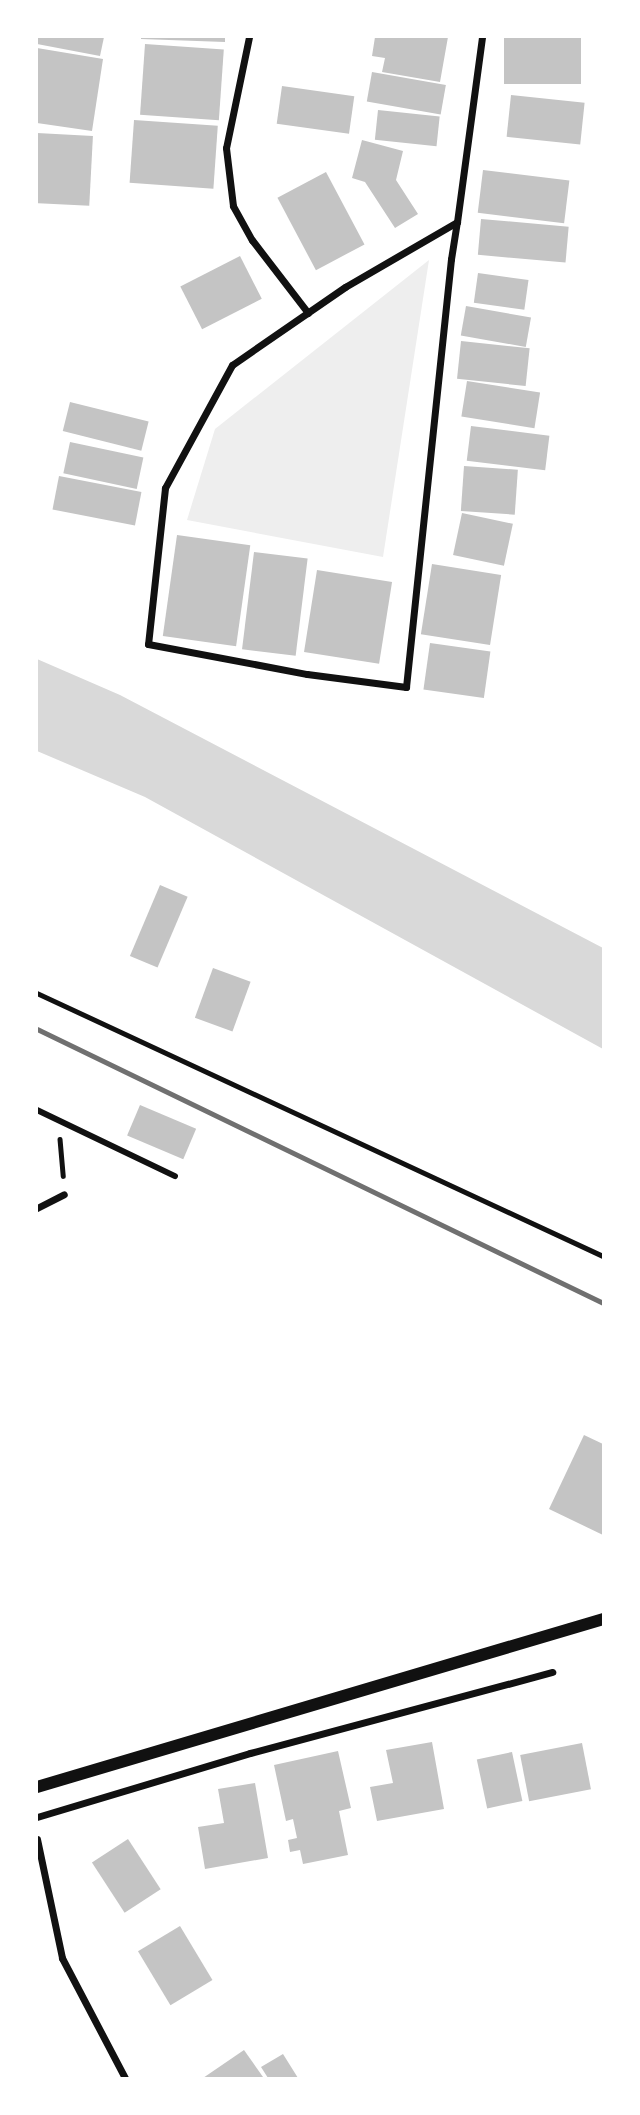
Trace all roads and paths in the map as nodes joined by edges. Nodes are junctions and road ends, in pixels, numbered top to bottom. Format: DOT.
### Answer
graph roads {
  1 [pos="248,37"];
  2 [pos="482,37"];
  3 [pos="457,222"];
  4 [pos="308,313"];
  5 [pos="37,993"];
  6 [pos="37,1110"];
  7 [pos="59,1121"];
  8 [pos="175,1176"];
  9 [pos="64,1194"];
  10 [pos="37,1208"];
  11 [pos="603,1256"];
  12 [pos="603,1619"];
  13 [pos="552,1672"];
  14 [pos="37,1787"];
  15 [pos="37,1818"];
  16 [pos="37,1839"];
  17 [pos="125,2078"];
  1 -- 4 [label="street"];
  2 -- 3 [label="street"];
  3 -- 4 [label="street"];
  3 -- 4 [label="street"];
  5 -- 11 [label="path"];
  6 -- 7 [label="street"];
  7 -- 8 [label="street"];
  7 -- 9 [label="path"];
  9 -- 10 [label="street"];
  12 -- 14 [label="street"];
  13 -- 15 [label="street"];
  16 -- 17 [label="street"];
}
